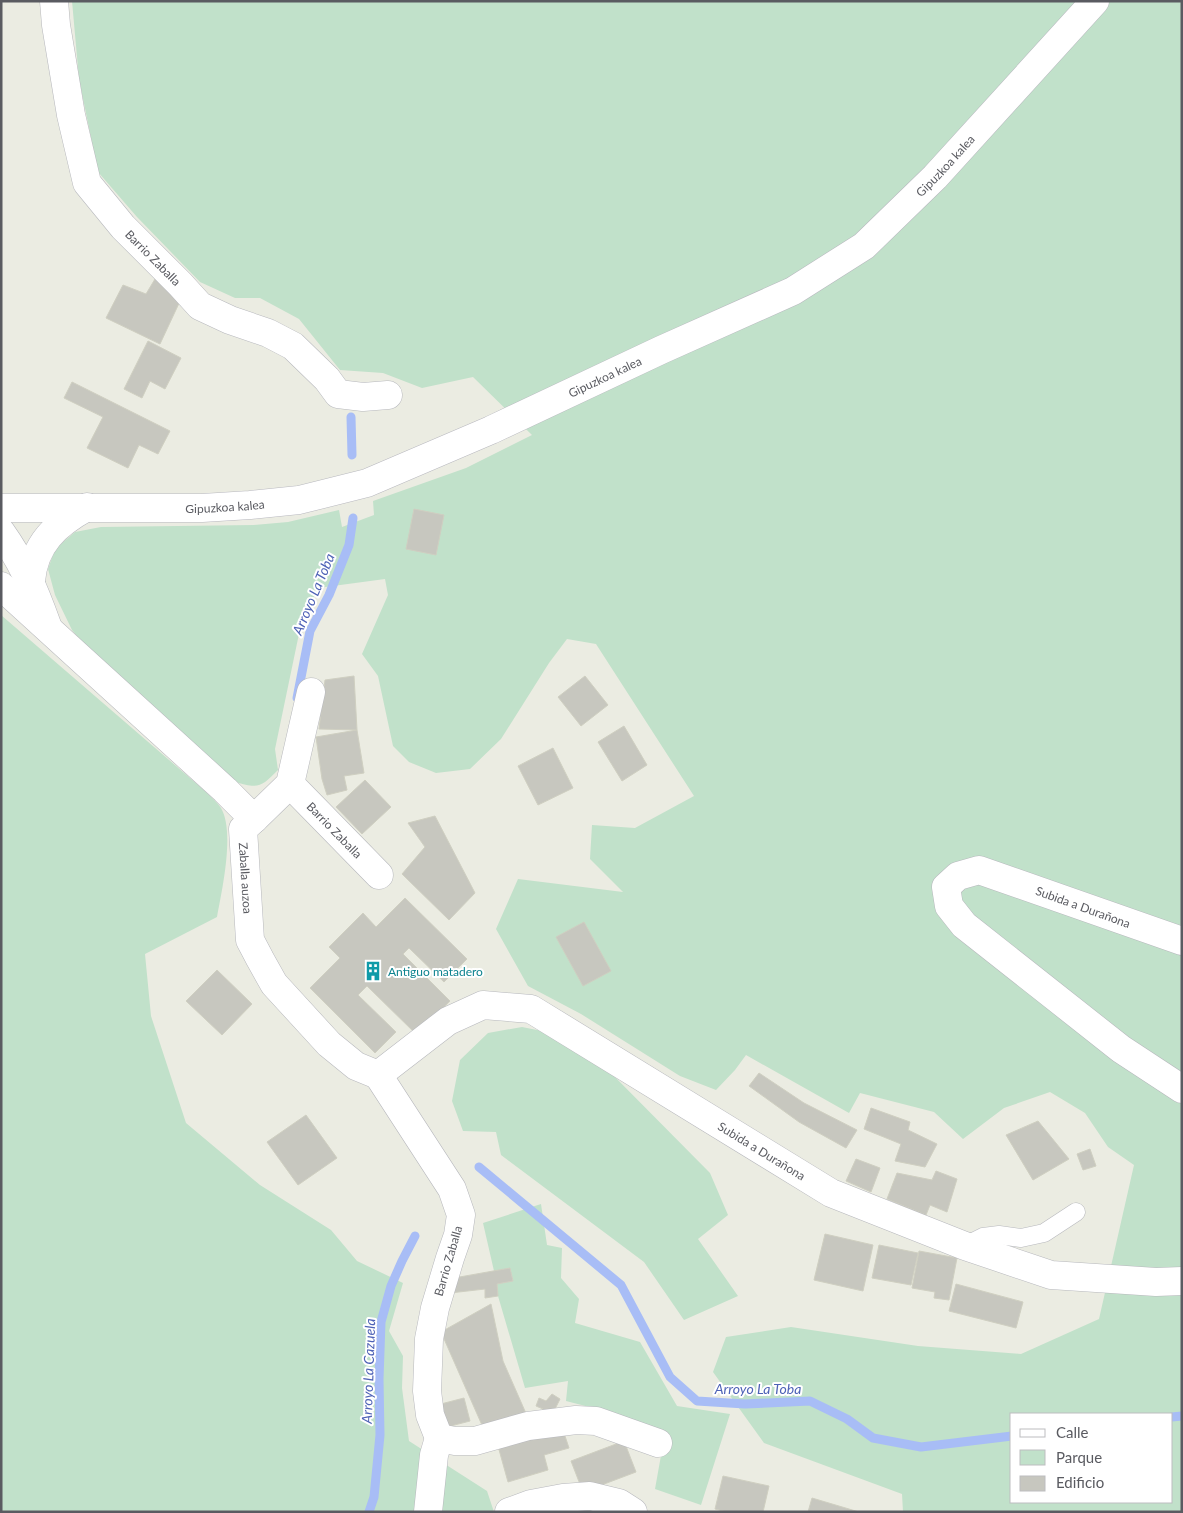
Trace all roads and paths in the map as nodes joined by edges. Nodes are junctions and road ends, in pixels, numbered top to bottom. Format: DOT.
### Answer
graph roads {
  1 [pos="54,1"];
  2 [pos="1095,1"];
  3 [pos="388,395"];
  4 [pos="87,507"];
  5 [pos="1,508"];
  6 [pos="1,532"];
  7 [pos="31,581"];
  8 [pos="1,586"];
  9 [pos="49,628"];
  10 [pos="311,692"];
  11 [pos="290,784"];
  12 [pos="254,819"];
  13 [pos="378,875"];
  14 [pos="1182,941"];
  15 [pos="378,1075"];
  16 [pos="1182,1089"];
  17 [pos="1076,1212"];
  18 [pos="965,1246"];
  19 [pos="1182,1281"];
  20 [pos="439,1438"];
  21 [pos="658,1443"];
  22 [pos="428,1512"];
  23 [pos="509,1512"];
  24 [pos="633,1512"];
  1 -- 3 [label="street, Barrio Zaballa"];
  2 -- 4 [label="street, Gipuzkoa kalea"];
  4 -- 5 [label="street, Gipuzkoa kalea"];
  4 -- 7 [label="street"];
  6 -- 7 [label="street"];
  7 -- 9 [label="street"];
  8 -- 9 [label="street"];
  9 -- 12 [label="street"];
  10 -- 11 [label="street"];
  11 -- 12 [label="street"];
  11 -- 13 [label="street, Barrio Zaballa"];
  12 -- 15 [label="street, Zaballa auzoa"];
  14 -- 16 [label="street, Subida a Durañona"];
  15 -- 18 [label="street, Subida a Durañona"];
  15 -- 20 [label="street, Barrio Zaballa"];
  17 -- 18 [label="lane"];
  18 -- 19 [label="street, Subida a Durañona"];
  20 -- 21 [label="street"];
  20 -- 22 [label="street"];
  23 -- 24 [label="street"];
}
